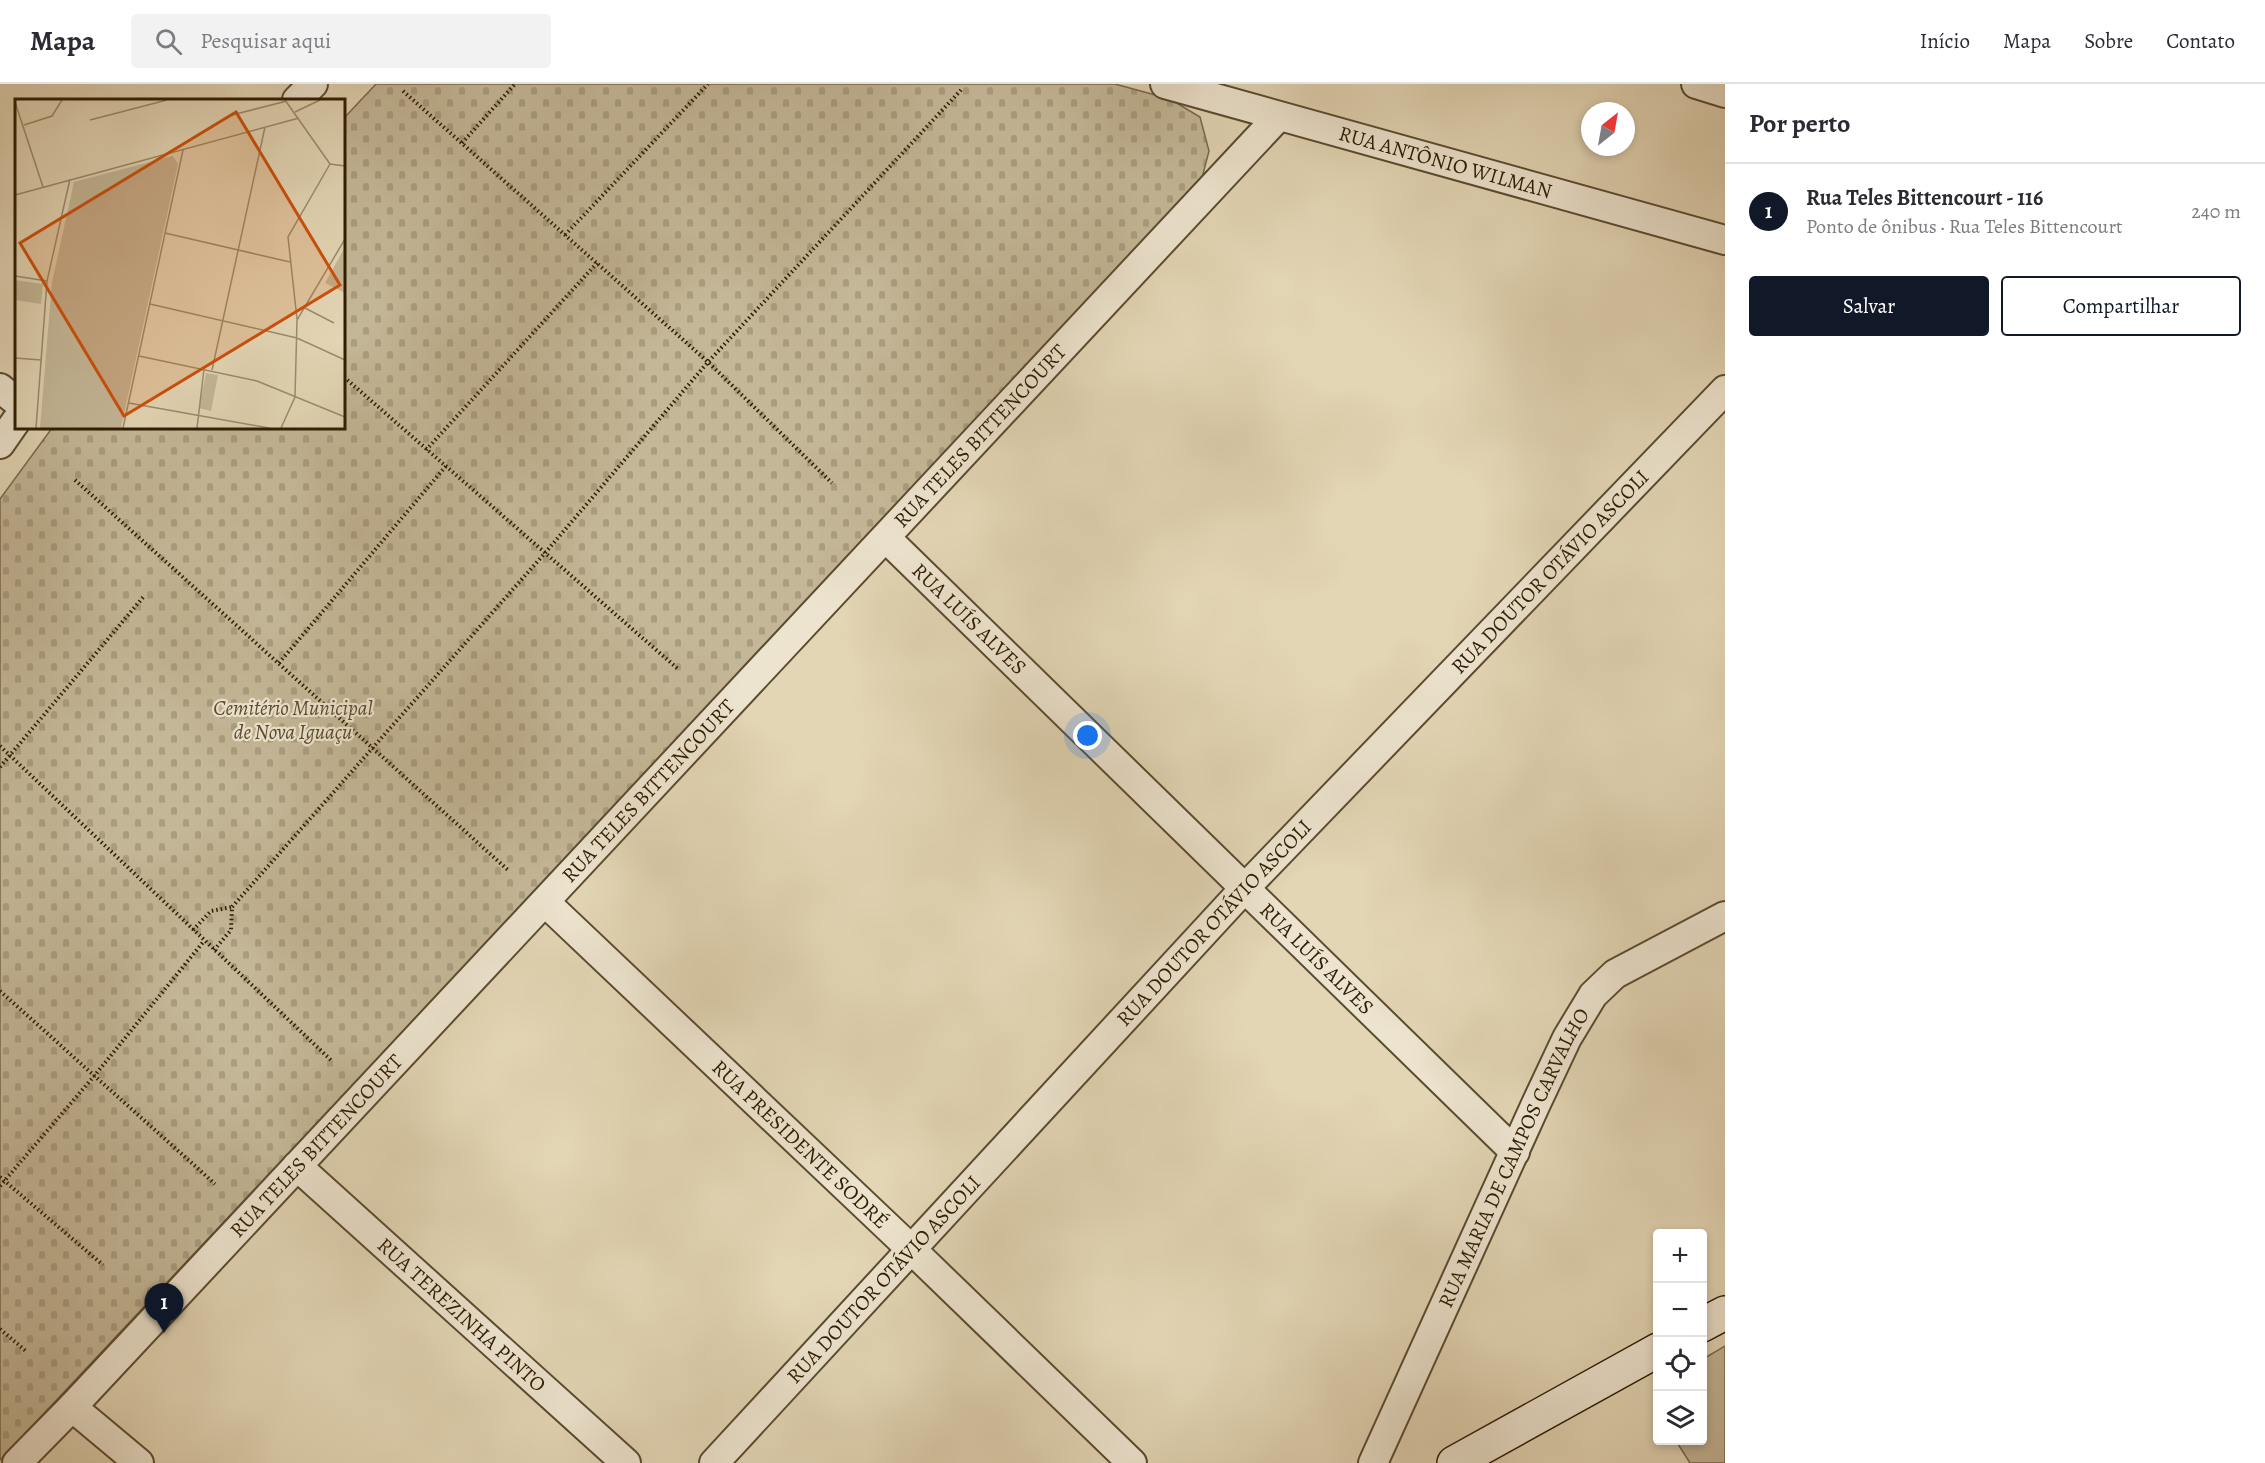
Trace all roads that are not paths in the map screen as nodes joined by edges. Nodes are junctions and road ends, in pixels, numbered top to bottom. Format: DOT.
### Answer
graph roads {
  1 [pos="314,84"];
  2 [pos="1165,84"];
  3 [pos="1696,84"];
  4 [pos="1725,93"];
  5 [pos="298,99"];
  6 [pos="1278,117"];
  7 [pos="1725,240"];
  8 [pos="0,387"];
  9 [pos="1725,390"];
  10 [pos="15,400"];
  11 [pos="15,422"];
  12 [pos="0,444"];
  13 [pos="886,538"];
  14 [pos="1244,889"];
  15 [pos="545,902"];
  16 [pos="1725,916"];
  17 [pos="1515,1152"];
  18 [pos="297,1166"];
  19 [pos="911,1249"];
  20 [pos="1725,1313"];
  21 [pos="1707,1322"];
  22 [pos="1653,1353"];
  23 [pos="72,1407"];
  24 [pos="18,1463"];
  25 [pos="139,1463"];
  26 [pos="626,1463"];
  27 [pos="714,1463"];
  28 [pos="1132,1463"];
  29 [pos="1373,1463"];
  30 [pos="1454,1463"];
  1 -- 5 [label="street"];
  2 -- 6 [label="street, RUA ANTÔNIO WILMAN"];
  3 -- 4 [label="street"];
  6 -- 7 [label="street, RUA ANTÔNIO WILMAN"];
  6 -- 13 [label="street, RUA TELES BITTENCOURT"];
  8 -- 10 [label="street"];
  9 -- 14 [label="street, RUA DOUTOR OTÁVIO ASCOLI"];
  11 -- 12 [label="street"];
  13 -- 14 [label="street, RUA LUÍS ALVES"];
  13 -- 15 [label="street, RUA TELES BITTENCOURT"];
  14 -- 17 [label="street, RUA LUÍS ALVES"];
  14 -- 19 [label="street, RUA DOUTOR OTÁVIO ASCOLI"];
  15 -- 18 [label="street, RUA TELES BITTENCOURT"];
  15 -- 19 [label="street, RUA PRESIDENTE SODRÉ"];
  16 -- 17 [label="street, RUA MARIA DE CAMPOS CARVALHO"];
  17 -- 29 [label="street, RUA MARIA DE CAMPOS CARVALHO"];
  18 -- 23 [label="street, RUA TELES BITTENCOURT"];
  18 -- 26 [label="street, RUA TEREZINHA PINTO"];
  19 -- 27 [label="street, RUA DOUTOR OTÁVIO ASCOLI"];
  19 -- 28 [label="street, RUA PRESIDENTE SODRÉ"];
  20 -- 21 [label="main road"];
  22 -- 30 [label="main road"];
  23 -- 24 [label="street, RUA TELES BITTENCOURT"];
  23 -- 25 [label="street"];
}
